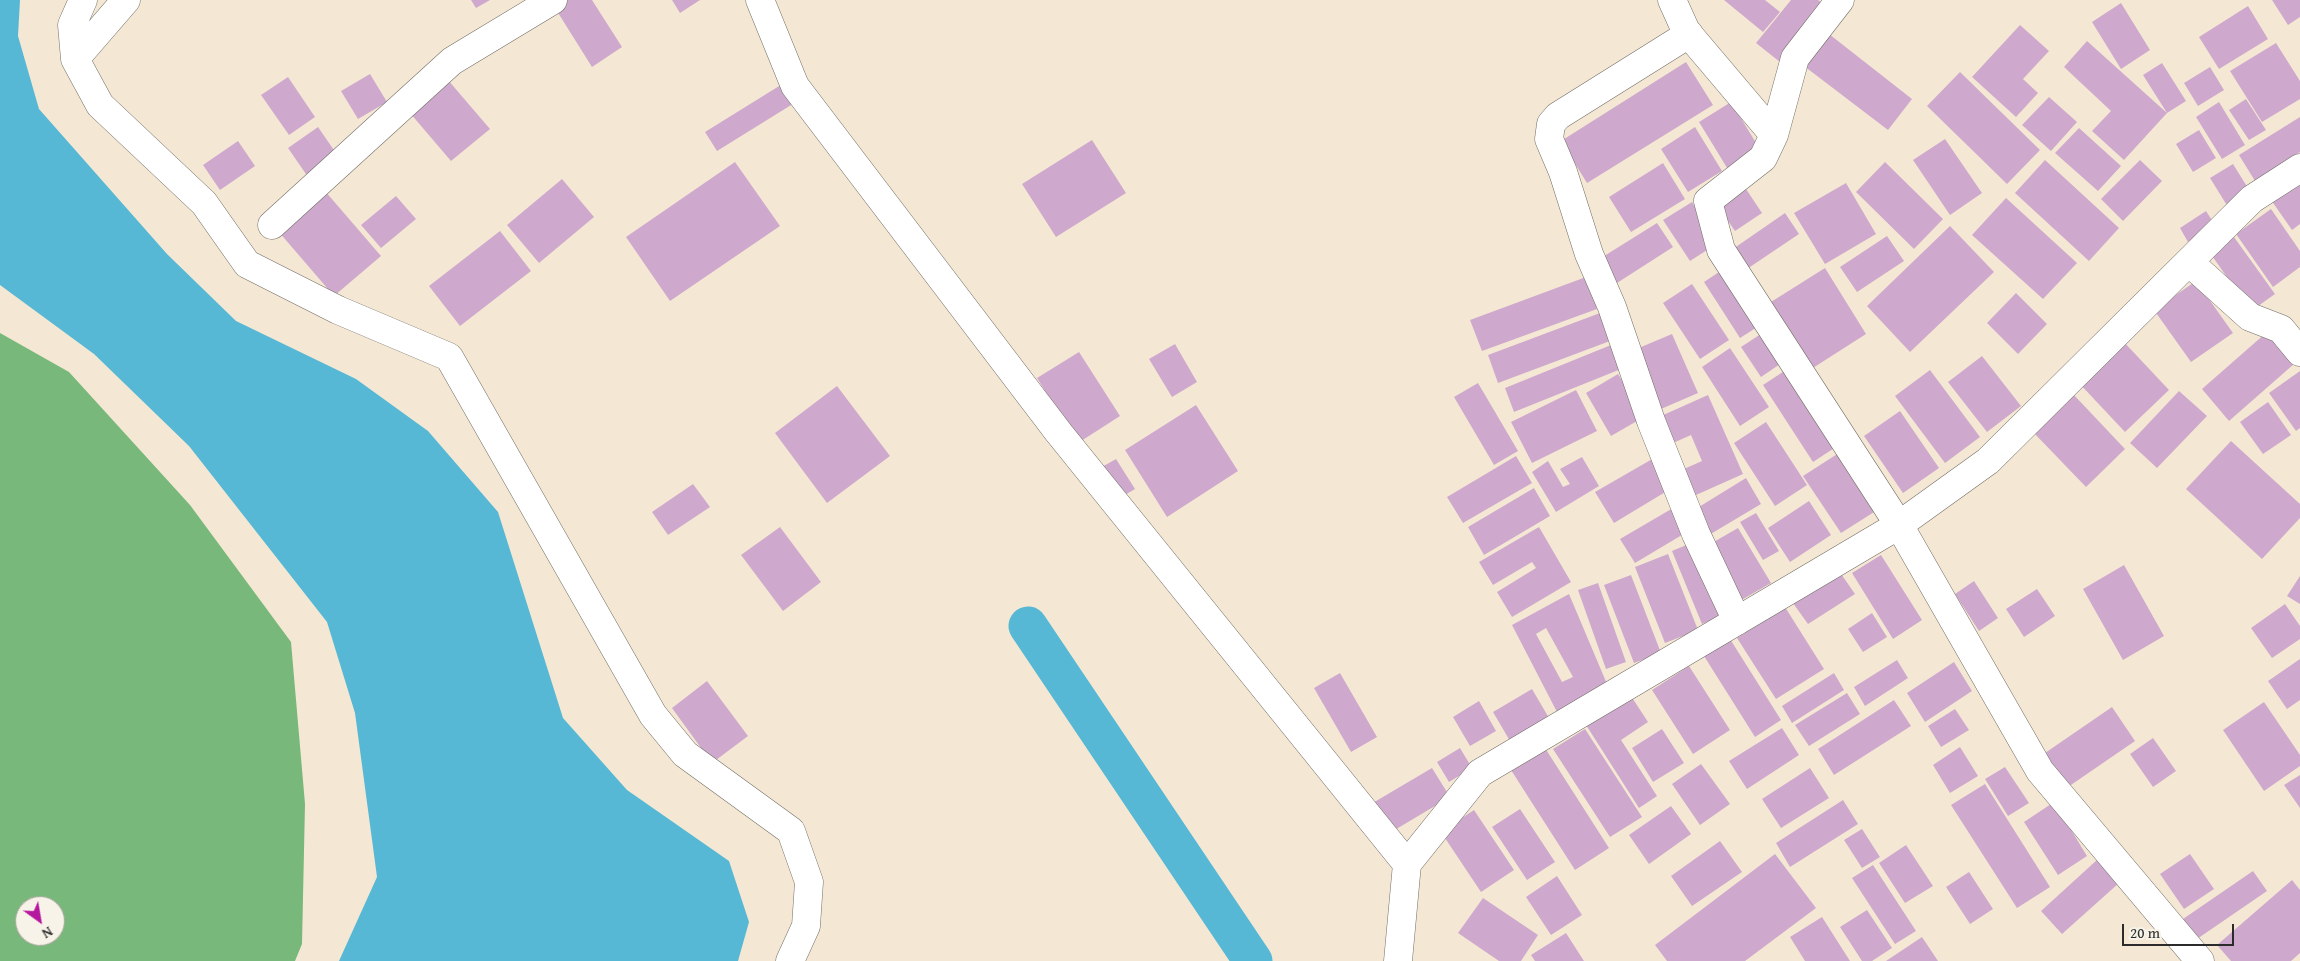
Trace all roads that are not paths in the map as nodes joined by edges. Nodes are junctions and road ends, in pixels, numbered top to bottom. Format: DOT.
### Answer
graph roads {
  1 [pos="83,0"];
  2 [pos="126,0"];
  3 [pos="553,0"];
  4 [pos="760,0"];
  5 [pos="1672,0"];
  6 [pos="1840,0"];
  7 [pos="1689,34"];
  8 [pos="75,59"];
  9 [pos="1774,134"];
  10 [pos="2300,168"];
  11 [pos="272,225"];
  12 [pos="2189,262"];
  13 [pos="2300,352"];
  14 [pos="1899,525"];
  15 [pos="1737,622"];
  16 [pos="1407,864"];
  17 [pos="790,961"];
  18 [pos="1398,961"];
  19 [pos="2200,961"];
  1 -- 8 [label="street"];
  2 -- 8 [label="street"];
  3 -- 11 [label="street"];
  4 -- 16 [label="street"];
  5 -- 7 [label="street"];
  6 -- 9 [label="street"];
  7 -- 9 [label="street"];
  7 -- 15 [label="street"];
  8 -- 17 [label="street"];
  9 -- 14 [label="street"];
  10 -- 12 [label="street"];
  12 -- 13 [label="street"];
  12 -- 14 [label="street"];
  14 -- 15 [label="street"];
  14 -- 19 [label="street"];
  15 -- 16 [label="street"];
  16 -- 18 [label="street"];
}
